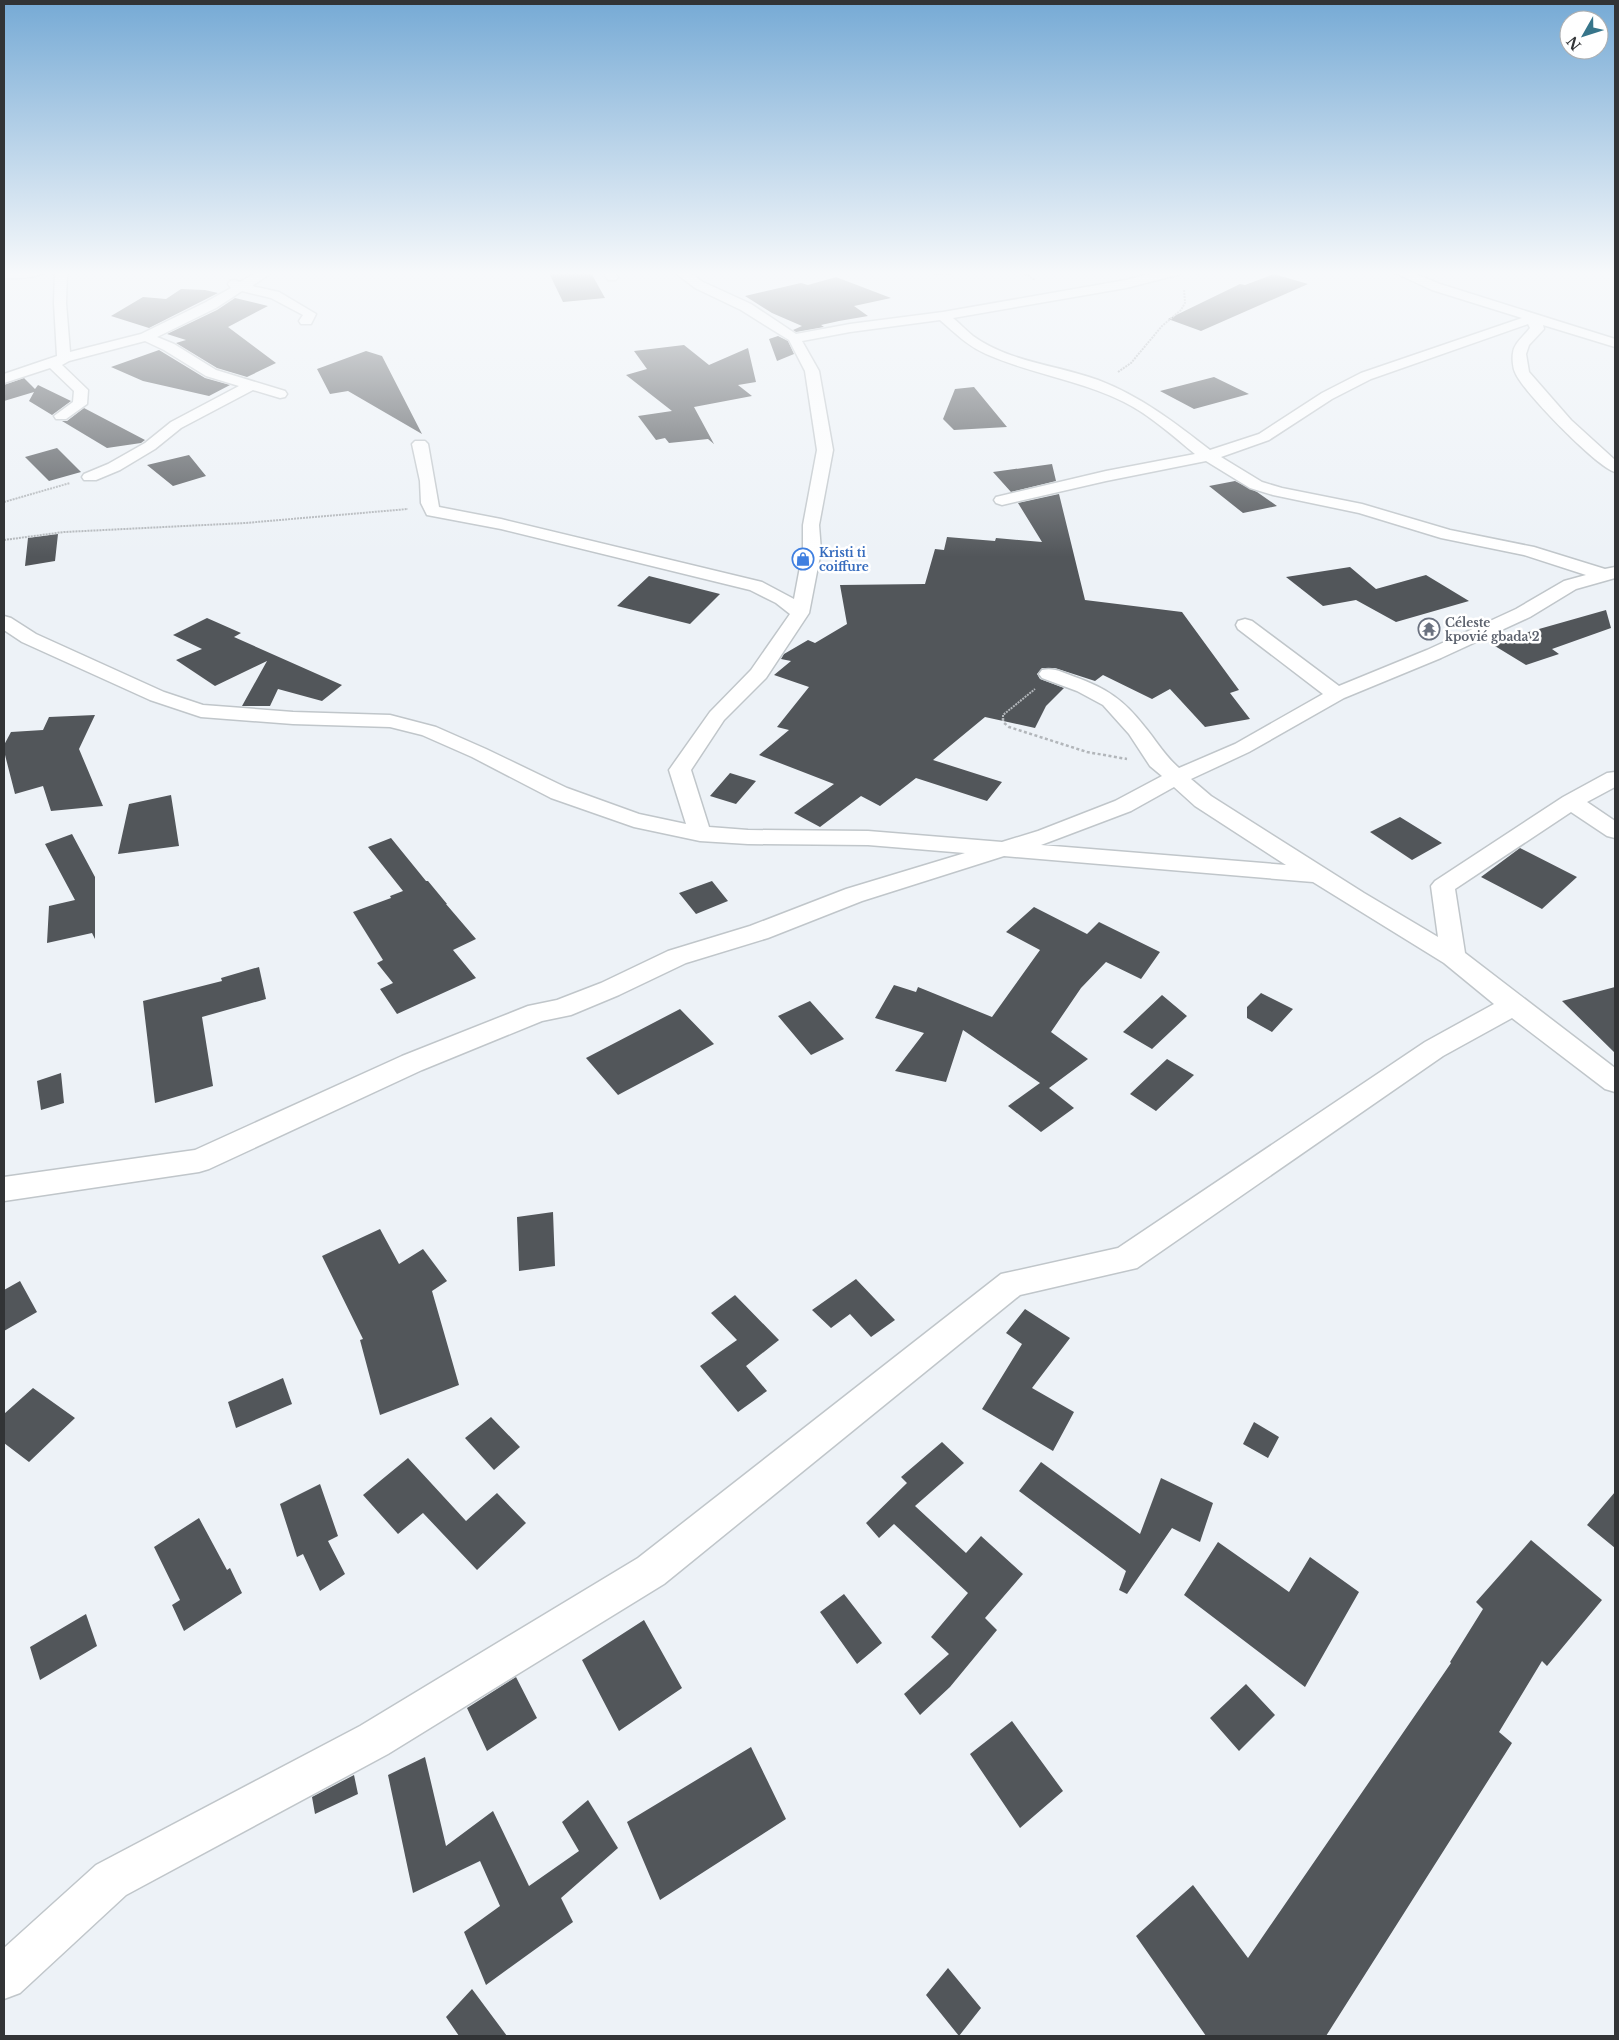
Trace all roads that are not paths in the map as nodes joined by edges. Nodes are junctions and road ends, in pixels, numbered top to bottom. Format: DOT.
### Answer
graph roads {
  1 [pos="39,366"];
  2 [pos="55,366"];
  3 [pos="200,366"];
  4 [pos="809,366"];
  5 [pos="1031,366"];
  6 [pos="1395,366"];
  7 [pos="1521,366"];
  8 [pos="4,378"];
  9 [pos="250,386"];
  10 [pos="280,394"];
  11 [pos="61,416"];
  12 [pos="420,444"];
  13 [pos="1208,456"];
  14 [pos="1615,467"];
  15 [pos="90,477"];
  16 [pos="1002,500"];
  17 [pos="1613,575"];
  18 [pos="800,614"];
  19 [pos="4,622"];
  20 [pos="1245,624"];
  21 [pos="1049,674"];
  22 [pos="1337,694"];
  23 [pos="1176,777"];
  24 [pos="1615,778"];
  25 [pos="1571,802"];
  26 [pos="1615,831"];
  27 [pos="700,834"];
  28 [pos="1002,850"];
  29 [pos="1317,874"];
  30 [pos="1453,957"];
  31 [pos="1513,1005"];
  32 [pos="1615,1082"];
  33 [pos="4,1188"];
  34 [pos="4,1977"];
  1 -- 8 [label="street"];
  2 -- 11 [label="street"];
  3 -- 9 [label="street"];
  4 -- 18 [label="street"];
  5 -- 13 [label="street"];
  6 -- 13 [label="street"];
  7 -- 14 [label="street"];
  9 -- 10 [label="street"];
  9 -- 15 [label="street"];
  12 -- 18 [label="street"];
  13 -- 16 [label="street"];
  13 -- 17 [label="street"];
  17 -- 22 [label="street"];
  18 -- 27 [label="street"];
  19 -- 27 [label="street"];
  20 -- 22 [label="street"];
  21 -- 23 [label="street"];
  22 -- 23 [label="street"];
  23 -- 28 [label="street"];
  23 -- 29 [label="street"];
  24 -- 25 [label="street"];
  25 -- 26 [label="street"];
  25 -- 30 [label="street"];
  27 -- 28 [label="street"];
  28 -- 29 [label="street"];
  28 -- 33 [label="street"];
  29 -- 30 [label="street"];
  30 -- 31 [label="street"];
  31 -- 32 [label="street"];
  31 -- 34 [label="street"];
}
